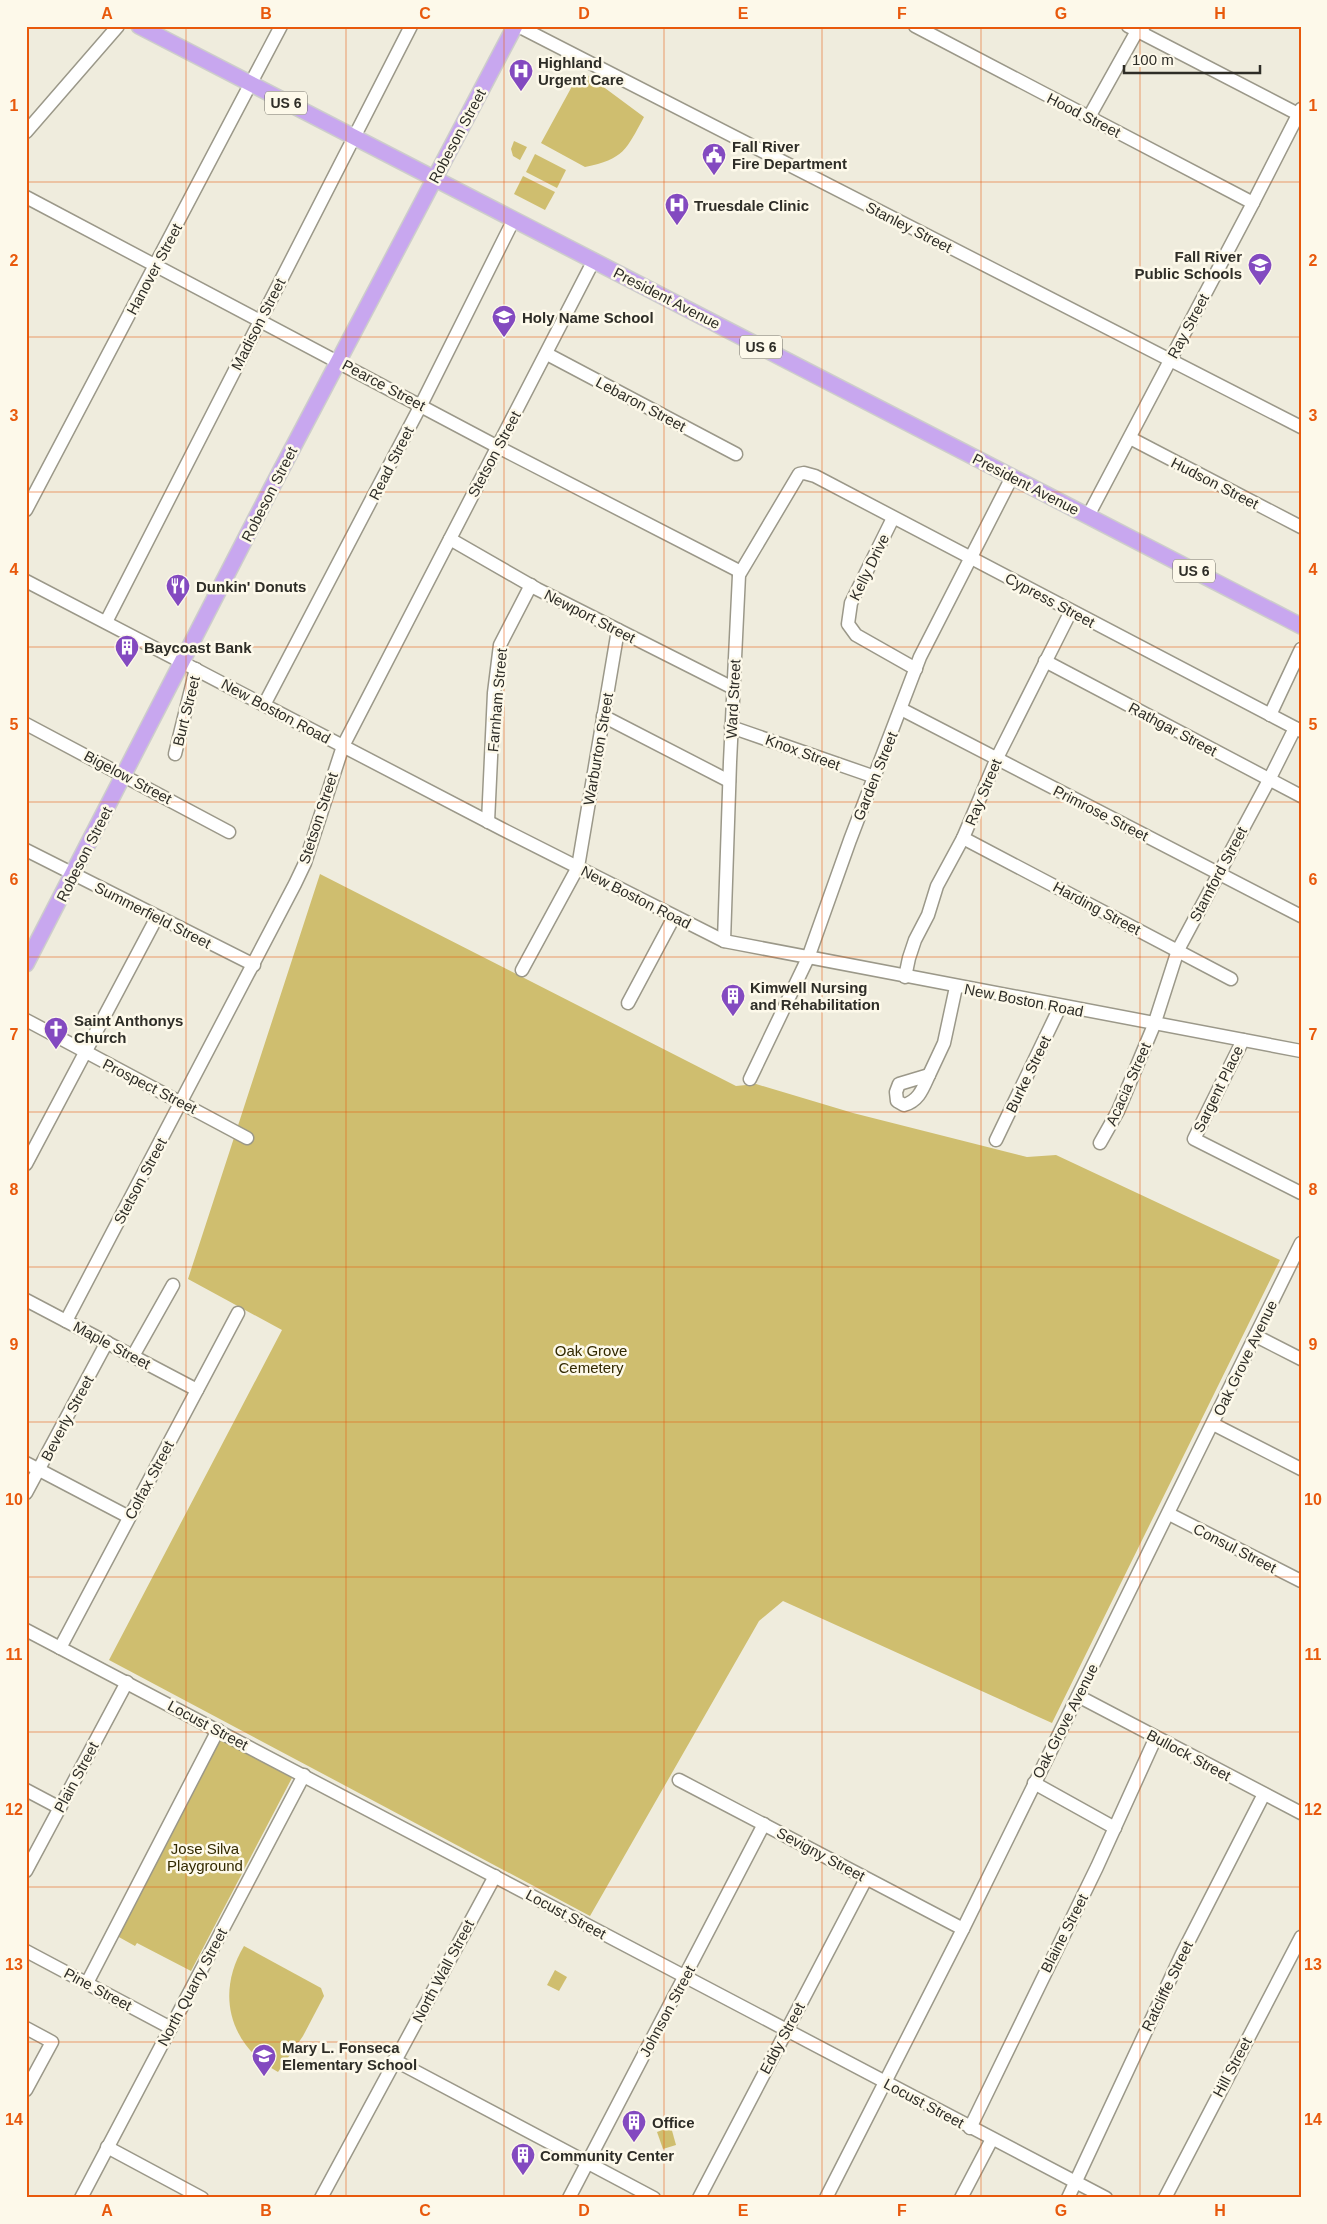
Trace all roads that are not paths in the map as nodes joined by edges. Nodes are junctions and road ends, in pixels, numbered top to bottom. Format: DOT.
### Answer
graph roads {
  1 [pos="118,26"];
  2 [pos="139,26"];
  3 [pos="282,26"];
  4 [pos="411,26"];
  5 [pos="516,26"];
  6 [pos="917,27"];
  7 [pos="1137,28"];
  8 [pos="251,85"];
  9 [pos="1299,111"];
  10 [pos="1089,117"];
  11 [pos="26,132"];
  12 [pos="355,139"];
  13 [pos="435,178"];
  14 [pos="26,197"];
  15 [pos="1253,203"];
  16 [pos="514,220"];
  17 [pos="594,260"];
  18 [pos="156,265"];
  19 [pos="260,320"];
  20 [pos="547,354"];
  21 [pos="1170,361"];
  22 [pos="339,362"];
  23 [pos="421,405"];
  24 [pos="1301,427"];
  25 [pos="1130,438"];
  26 [pos="498,447"];
  27 [pos="736,454"];
  28 [pos="799,474"];
  29 [pos="1012,477"];
  30 [pos="26,510"];
  31 [pos="1088,516"];
  32 [pos="893,518"];
  33 [pos="1301,527"];
  34 [pos="450,540"];
  35 [pos="970,558"];
  36 [pos="739,575"];
  37 [pos="26,581"];
  38 [pos="531,585"];
  39 [pos="1071,611"];
  40 [pos="106,622"];
  41 [pos="1301,626"];
  42 [pos="618,630"];
  43 [pos="1301,650"];
  44 [pos="1045,661"];
  45 [pos="189,665"];
  46 [pos="916,669"];
  47 [pos="733,688"];
  48 [pos="264,705"];
  49 [pos="901,709"];
  50 [pos="1270,715"];
  51 [pos="603,716"];
  52 [pos="26,724"];
  53 [pos="731,727"];
  54 [pos="1298,729"];
  55 [pos="342,746"];
  56 [pos="175,754"];
  57 [pos="997,758"];
  58 [pos="125,775"];
  59 [pos="875,777"];
  60 [pos="1269,780"];
  61 [pos="729,781"];
  62 [pos="1301,796"];
  63 [pos="488,822"];
  64 [pos="229,832"];
  65 [pos="963,838"];
  66 [pos="26,850"];
  67 [pos="578,868"];
  68 [pos="1218,873"];
  69 [pos="74,875"];
  70 [pos="674,916"];
  71 [pos="1301,916"];
  72 [pos="157,917"];
  73 [pos="724,942"];
  74 [pos="1178,950"];
  75 [pos="808,958"];
  76 [pos="26,964"];
  77 [pos="254,965"];
  78 [pos="522,970"];
  79 [pos="905,977"];
  80 [pos="1231,979"];
  81 [pos="956,987"];
  82 [pos="628,1003"];
  83 [pos="1060,1007"];
  84 [pos="26,1020"];
  85 [pos="1154,1024"];
  86 [pos="1243,1040"];
  87 [pos="1301,1051"];
  88 [pos="86,1053"];
  89 [pos="929,1075"];
  90 [pos="750,1080"];
  91 [pos="181,1102"];
  92 [pos="247,1138"];
  93 [pos="996,1140"];
  94 [pos="1100,1143"];
  95 [pos="26,1164"];
  96 [pos="1301,1193"];
  97 [pos="1300,1246"];
  98 [pos="173,1285"];
  99 [pos="26,1300"];
  100 [pos="238,1313"];
  101 [pos="66,1321"];
  102 [pos="1256,1336"];
  103 [pos="107,1342"];
  104 [pos="133,1356"];
  105 [pos="1301,1359"];
  106 [pos="197,1390"];
  107 [pos="1213,1424"];
  108 [pos="26,1463"];
  109 [pos="1301,1469"];
  110 [pos="39,1470"];
  111 [pos="26,1494"];
  112 [pos="1169,1514"];
  113 [pos="129,1517"];
  114 [pos="1301,1581"];
  115 [pos="26,1630"];
  116 [pos="60,1648"];
  117 [pos="127,1682"];
  118 [pos="1078,1696"];
  119 [pos="218,1730"];
  120 [pos="1156,1738"];
  121 [pos="304,1775"];
  122 [pos="680,1780"];
  123 [pos="1034,1784"];
  124 [pos="26,1790"];
  125 [pos="1264,1794"];
  126 [pos="60,1808"];
  127 [pos="1301,1813"];
  128 [pos="764,1824"];
  129 [pos="1115,1828"];
  130 [pos="26,1872"];
  131 [pos="494,1876"];
  132 [pos="866,1878"];
  133 [pos="963,1928"];
  134 [pos="1301,1937"];
  135 [pos="26,1951"];
  136 [pos="686,1977"];
  137 [pos="87,1983"];
  138 [pos="26,2028"];
  139 [pos="171,2028"];
  140 [pos="787,2030"];
  141 [pos="394,2060"];
  142 [pos="886,2082"];
  143 [pos="26,2090"];
  144 [pos="970,2128"];
  145 [pos="992,2139"];
  146 [pos="107,2148"];
  147 [pos="588,2163"];
  148 [pos="1074,2181"];
  149 [pos="200,2197"];
  150 [pos="81,2198"];
  151 [pos="321,2198"];
  152 [pos="569,2198"];
  153 [pos="654,2198"];
  154 [pos="699,2198"];
  155 [pos="826,2198"];
  156 [pos="961,2198"];
  157 [pos="1068,2198"];
  158 [pos="1106,2198"];
  159 [pos="1164,2198"];
  1 -- 11 [label="street"];
  2 -- 8 [label="main road, President Avenue / US 6"];
  3 -- 8 [label="street, Hanover Street"];
  4 -- 12 [label="street, Madison Street"];
  5 -- 13 [label="main road, Robeson Street"];
  5 -- 21 [label="street, Stanley Street"];
  6 -- 10 [label="street, Hood Street"];
  7 -- 9 [label="street"];
  7 -- 10 [label="street"];
  8 -- 12 [label="main road, President Avenue / US 6"];
  8 -- 18 [label="street, Hanover Street"];
  9 -- 15 [label="street, Ray Street"];
  10 -- 15 [label="street, Hood Street"];
  12 -- 13 [label="main road, President Avenue / US 6"];
  12 -- 19 [label="street, Madison Street"];
  13 -- 16 [label="main road, President Avenue / US 6"];
  13 -- 22 [label="main road, Robeson Street"];
  14 -- 18 [label="street, Pearce Street"];
  15 -- 21 [label="street, Ray Street"];
  16 -- 17 [label="main road, President Avenue / US 6"];
  16 -- 23 [label="street, Read Street"];
  17 -- 20 [label="street, Stetson Street"];
  17 -- 29 [label="main road, President Avenue / US 6"];
  18 -- 19 [label="street, Pearce Street"];
  18 -- 30 [label="street, Hanover Street"];
  19 -- 22 [label="street, Pearce Street"];
  19 -- 40 [label="street, Madison Street"];
  20 -- 26 [label="street, Stetson Street"];
  20 -- 27 [label="street, Lebaron Street"];
  21 -- 24 [label="street, Stanley Street"];
  21 -- 25 [label="street, Ray Street"];
  22 -- 23 [label="street, Pearce Street"];
  22 -- 45 [label="main road, Robeson Street"];
  23 -- 26 [label="street, Pearce Street"];
  23 -- 48 [label="street, Read Street"];
  25 -- 31 [label="street, Ray Street"];
  25 -- 33 [label="street, Hudson Street"];
  26 -- 34 [label="street, Stetson Street"];
  26 -- 36 [label="street, Pearce Street"];
  28 -- 32 [label="street, Cypress Street"];
  28 -- 36 [label="street, Ward Street"];
  29 -- 31 [label="main road, President Avenue / US 6"];
  29 -- 35 [label="street, Garden Street"];
  31 -- 41 [label="main road, President Avenue / US 6"];
  32 -- 35 [label="street, Cypress Street"];
  32 -- 46 [label="street, Kelly Drive"];
  34 -- 38 [label="street, Newport Street"];
  34 -- 55 [label="street, Stetson Street"];
  35 -- 39 [label="street, Cypress Street"];
  35 -- 46 [label="street, Garden Street"];
  36 -- 47 [label="street, Ward Street"];
  37 -- 40 [label="street, New Boston Road"];
  38 -- 42 [label="street, Newport Street"];
  38 -- 63 [label="street, Farnham Street"];
  39 -- 44 [label="street, Ray Street"];
  39 -- 50 [label="street, Cypress Street"];
  40 -- 45 [label="street, New Boston Road"];
  42 -- 47 [label="street, Newport Street"];
  42 -- 51 [label="street, Warburton Street"];
  43 -- 50 [label="street"];
  44 -- 57 [label="street, Ray Street"];
  44 -- 60 [label="street, Rathgar Street"];
  45 -- 48 [label="street, New Boston Road"];
  45 -- 56 [label="street, Burt Street"];
  45 -- 58 [label="main road, Robeson Street"];
  46 -- 49 [label="street, Garden Street"];
  47 -- 53 [label="street, Ward Street"];
  48 -- 55 [label="street, New Boston Road"];
  49 -- 57 [label="street, Primrose Street"];
  49 -- 59 [label="street, Garden Street"];
  50 -- 54 [label="street, Cypress Street"];
  51 -- 61 [label="street"];
  51 -- 67 [label="street, Warburton Street"];
  52 -- 58 [label="street, Bigelow Street"];
  53 -- 59 [label="street, Knox Street"];
  53 -- 61 [label="street, Ward Street"];
  54 -- 60 [label="street, Stamford Street"];
  55 -- 63 [label="street, New Boston Road"];
  55 -- 77 [label="street, Stetson Street"];
  57 -- 65 [label="street, Ray Street"];
  57 -- 68 [label="street, Primrose Street"];
  58 -- 64 [label="street, Bigelow Street"];
  58 -- 69 [label="main road, Robeson Street"];
  59 -- 75 [label="street, Garden Street"];
  60 -- 62 [label="street, Rathgar Street"];
  60 -- 68 [label="street, Stamford Street"];
  61 -- 73 [label="street, Ward Street"];
  63 -- 67 [label="street, New Boston Road"];
  65 -- 74 [label="street, Harding Street"];
  65 -- 79 [label="street, Ray Street"];
  66 -- 69 [label="street, Summerfield Street"];
  67 -- 70 [label="street, New Boston Road"];
  67 -- 78 [label="street, Warburton Street"];
  68 -- 71 [label="street, Primrose Street"];
  68 -- 74 [label="street, Stamford Street"];
  69 -- 72 [label="street, Summerfield Street"];
  69 -- 76 [label="main road, Robeson Street"];
  70 -- 73 [label="street, New Boston Road"];
  70 -- 82 [label="street"];
  72 -- 77 [label="street, Summerfield Street"];
  72 -- 88 [label="street"];
  73 -- 75 [label="street, New Boston Road"];
  74 -- 80 [label="street, Harding Street"];
  74 -- 85 [label="street, Stamford Street"];
  75 -- 79 [label="street, New Boston Road"];
  75 -- 90 [label="street, Garden Street"];
  77 -- 91 [label="street, Stetson Street"];
  79 -- 81 [label="street, New Boston Road"];
  81 -- 83 [label="street, New Boston Road"];
  81 -- 89 [label="street"];
  83 -- 85 [label="street, New Boston Road"];
  83 -- 93 [label="street, Burke Street"];
  84 -- 88 [label="street, Prospect Street"];
  85 -- 86 [label="street, New Boston Road"];
  85 -- 94 [label="street, Acacia Street"];
  86 -- 87 [label="street, New Boston Road"];
  86 -- 96 [label="street, Sargent Place"];
  88 -- 91 [label="street, Prospect Street"];
  88 -- 95 [label="street"];
  91 -- 92 [label="street, Prospect Street"];
  91 -- 101 [label="street, Stetson Street"];
  97 -- 102 [label="street, Oak Grove Avenue"];
  98 -- 104 [label="street"];
  99 -- 101 [label="street, Maple Street"];
  100 -- 106 [label="street, Colfax Street"];
  101 -- 103 [label="street, Maple Street"];
  102 -- 105 [label="street"];
  102 -- 107 [label="street, Oak Grove Avenue"];
  103 -- 104 [label="street, Maple Street"];
  103 -- 110 [label="street, Beverly Street"];
  104 -- 106 [label="street, Maple Street"];
  106 -- 113 [label="street, Colfax Street"];
  107 -- 109 [label="street"];
  107 -- 112 [label="street, Oak Grove Avenue"];
  108 -- 110 [label="street"];
  110 -- 111 [label="street, Beverly Street"];
  110 -- 113 [label="street"];
  112 -- 114 [label="street, Consul Street"];
  112 -- 118 [label="street, Oak Grove Avenue"];
  113 -- 116 [label="street, Colfax Street"];
  115 -- 116 [label="street, Locust Street"];
  116 -- 117 [label="street, Locust Street"];
  117 -- 119 [label="street, Locust Street"];
  117 -- 126 [label="street, Plain Street"];
  118 -- 120 [label="street, Bullock Street"];
  118 -- 123 [label="street, Oak Grove Avenue"];
  119 -- 121 [label="street, Locust Street"];
  119 -- 137 [label="street"];
  120 -- 125 [label="street, Bullock Street"];
  120 -- 129 [label="street, Blaine Street"];
  121 -- 131 [label="street, Locust Street"];
  121 -- 139 [label="street, North Quarry Street"];
  122 -- 128 [label="street, Sevigny Street"];
  123 -- 129 [label="street"];
  123 -- 133 [label="street, Oak Grove Avenue"];
  124 -- 126 [label="street"];
  125 -- 127 [label="street, Bullock Street"];
  125 -- 148 [label="street, Ratcliffe Street"];
  126 -- 130 [label="street, Plain Street"];
  128 -- 132 [label="street, Sevigny Street"];
  128 -- 136 [label="street, Johnson Street"];
  129 -- 144 [label="street, Blaine Street"];
  131 -- 136 [label="street, Locust Street"];
  131 -- 141 [label="street, North Wall Street"];
  132 -- 133 [label="street, Sevigny Street"];
  132 -- 140 [label="street, Eddy Street"];
  133 -- 142 [label="street, Oak Grove Avenue"];
  134 -- 159 [label="street, Hill Street"];
  135 -- 137 [label="street, Pine Street"];
  136 -- 140 [label="street, Locust Street"];
  136 -- 147 [label="street, Johnson Street"];
  137 -- 139 [label="street, Pine Street"];
  138 -- 143 [label="street"];
  139 -- 146 [label="street, North Quarry Street"];
  140 -- 142 [label="street, Locust Street"];
  140 -- 154 [label="street, Eddy Street"];
  141 -- 147 [label="street"];
  141 -- 151 [label="street, North Wall Street"];
  142 -- 144 [label="street, Locust Street"];
  142 -- 155 [label="street, Oak Grove Avenue"];
  144 -- 145 [label="street, Locust Street"];
  145 -- 148 [label="street, Locust Street"];
  145 -- 156 [label="street"];
  146 -- 149 [label="street"];
  146 -- 150 [label="street, North Quarry Street"];
  147 -- 152 [label="street, Johnson Street"];
  147 -- 153 [label="street"];
  148 -- 157 [label="street, Ratcliffe Street"];
  148 -- 158 [label="street, Locust Street"];
}
